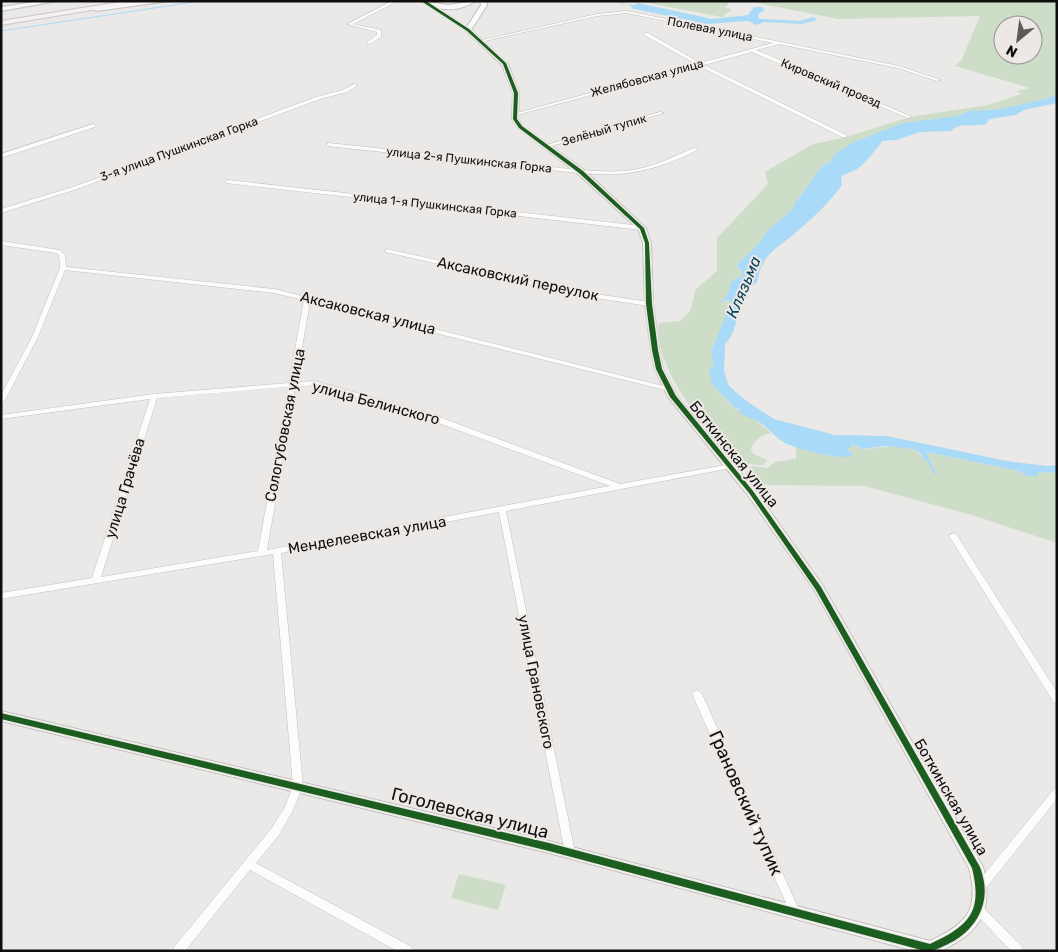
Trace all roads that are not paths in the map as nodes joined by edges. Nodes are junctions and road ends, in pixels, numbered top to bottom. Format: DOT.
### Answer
graph roads {
  1 [pos="54,1"];
  2 [pos="142,1"];
  3 [pos="166,1"];
  4 [pos="396,1"];
  5 [pos="424,1"];
  6 [pos="472,1"];
  7 [pos="483,1"];
  8 [pos="58,2"];
  9 [pos="35,4"];
  10 [pos="98,5"];
  11 [pos="1,9"];
  12 [pos="1,16"];
  13 [pos="1,23"];
  14 [pos="468,30"];
  15 [pos="646,34"];
  16 [pos="480,41"];
  17 [pos="780,42"];
  18 [pos="368,43"];
  19 [pos="752,50"];
  20 [pos="699,64"];
  21 [pos="939,80"];
  22 [pos="356,85"];
  23 [pos="662,113"];
  24 [pos="515,115"];
  25 [pos="910,117"];
  26 [pos="93,126"];
  27 [pos="844,136"];
  28 [pos="329,145"];
  29 [pos="546,146"];
  30 [pos="696,149"];
  31 [pos="1,156"];
  32 [pos="581,172"];
  33 [pos="228,182"];
  34 [pos="1,211"];
  35 [pos="642,228"];
  36 [pos="1,243"];
  37 [pos="387,251"];
  38 [pos="63,268"];
  39 [pos="308,298"];
  40 [pos="649,304"];
  41 [pos="293,385"];
  42 [pos="669,389"];
  43 [pos="154,396"];
  44 [pos="1,402"];
  45 [pos="1,417"];
  46 [pos="732,466"];
  47 [pos="622,487"];
  48 [pos="502,510"];
  49 [pos="953,536"];
  50 [pos="277,551"];
  51 [pos="262,553"];
  52 [pos="96,580"];
  53 [pos="1,596"];
  54 [pos="697,694"];
  55 [pos="1057,700"];
  56 [pos="1,716"];
  57 [pos="298,786"];
  58 [pos="1057,792"];
  59 [pos="570,853"];
  60 [pos="249,864"];
  61 [pos="982,885"];
  62 [pos="980,910"];
  63 [pos="795,912"];
  64 [pos="929,949"];
  65 [pos="178,951"];
  66 [pos="408,951"];
  67 [pos="1018,951"];
  1 -- 9 [label="main road"];
  2 -- 10 [label="highway"];
  3 -- 10 [label="main road"];
  4 -- 18 [label="street"];
  5 -- 6 [label="main road"];
  5 -- 14 [label="street"];
  7 -- 14 [label="street"];
  8 -- 9 [label="main road"];
  9 -- 11 [label="main road"];
  10 -- 12 [label="highway"];
  10 -- 13 [label="highway"];
  14 -- 16 [label="street"];
  15 -- 20 [label="street"];
  16 -- 17 [label="street, Полевая улица"];
  16 -- 24 [label="street"];
  17 -- 19 [label="street, Желябовская улица"];
  17 -- 21 [label="street, Полевая улица"];
  19 -- 20 [label="street, Желябовская улица"];
  19 -- 25 [label="street, Кировский проезд"];
  20 -- 24 [label="street, Желябовская улица"];
  20 -- 27 [label="street"];
  22 -- 34 [label="street, 3-я улица Пушкинская Горка"];
  23 -- 29 [label="street, Зелёный тупик"];
  24 -- 29 [label="street"];
  26 -- 31 [label="street"];
  28 -- 32 [label="street, улица 2-я Пушкинская Горка"];
  29 -- 32 [label="street"];
  30 -- 32 [label="street, улица 2-я Пушкинская Горка"];
  32 -- 35 [label="street"];
  33 -- 35 [label="street, улица 1-я Пушкинская Горка"];
  35 -- 40 [label="street, Боткинская улица"];
  36 -- 38 [label="street"];
  37 -- 40 [label="street, Аксаковский переулок"];
  38 -- 39 [label="street, Аксаковская улица"];
  38 -- 44 [label="street"];
  39 -- 41 [label="street, Сологубовская улица"];
  39 -- 42 [label="street, Аксаковская улица"];
  40 -- 42 [label="street, Боткинская улица"];
  41 -- 43 [label="street, улица Белинского"];
  41 -- 47 [label="street, улица Белинского"];
  41 -- 51 [label="street, Сологубовская улица"];
  42 -- 46 [label="street, Боткинская улица"];
  43 -- 45 [label="street, улица Белинского"];
  43 -- 52 [label="street, улица Грачёва"];
  46 -- 47 [label="street, Менделеевская улица"];
  46 -- 61 [label="street, Боткинская улица"];
  47 -- 48 [label="street, Менделеевская улица"];
  48 -- 50 [label="street, Менделеевская улица"];
  48 -- 59 [label="street, улица Грановского"];
  49 -- 55 [label="street"];
  50 -- 51 [label="street, Менделеевская улица"];
  50 -- 57 [label="street"];
  51 -- 52 [label="street, Менделеевская улица"];
  52 -- 53 [label="street, Менделеевская улица"];
  54 -- 63 [label="street, Грановский тупик"];
  56 -- 57 [label="street, Гоголевская улица"];
  57 -- 59 [label="street, Гоголевская улица"];
  57 -- 60 [label="street"];
  58 -- 61 [label="street"];
  59 -- 63 [label="street, Гоголевская улица"];
  60 -- 65 [label="street"];
  60 -- 66 [label="street"];
  61 -- 62 [label="street, Боткинская улица"];
  62 -- 64 [label="street"];
  62 -- 67 [label="street"];
  63 -- 64 [label="street, Гоголевская улица"];
}
